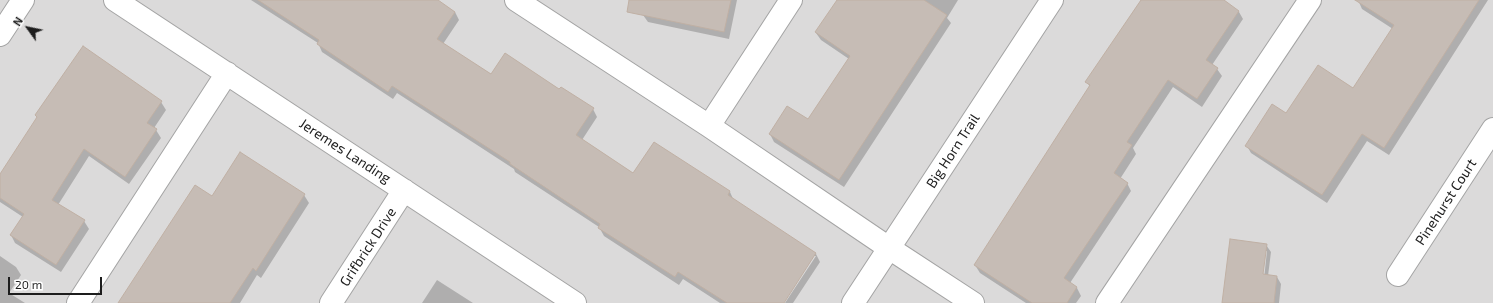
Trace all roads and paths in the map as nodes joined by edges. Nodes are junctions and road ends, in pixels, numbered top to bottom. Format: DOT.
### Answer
graph roads {
  1 [pos="23,0"];
  2 [pos="115,0"];
  3 [pos="516,0"];
  4 [pos="792,0"];
  5 [pos="1052,0"];
  6 [pos="1310,0"];
  7 [pos="0,35"];
  8 [pos="227,73"];
  9 [pos="709,126"];
  10 [pos="1493,129"];
  11 [pos="404,190"];
  12 [pos="889,248"];
  13 [pos="1398,275"];
  14 [pos="78,303"];
  15 [pos="331,303"];
  16 [pos="575,303"];
  17 [pos="853,303"];
  18 [pos="973,303"];
  19 [pos="1107,303"];
  1 -- 7 [label="street"];
  2 -- 8 [label="street, Jeremes Landing"];
  3 -- 9 [label="street"];
  4 -- 9 [label="street"];
  5 -- 12 [label="street, Big Horn Trail"];
  6 -- 19 [label="street"];
  8 -- 11 [label="street, Jeremes Landing"];
  8 -- 14 [label="street"];
  9 -- 12 [label="street"];
  10 -- 13 [label="street, Pinehurst Court"];
  11 -- 15 [label="street, Grifbrick Drive"];
  11 -- 16 [label="street, Jeremes Landing"];
  12 -- 17 [label="street, Big Horn Trail"];
  12 -- 18 [label="street"];
}
